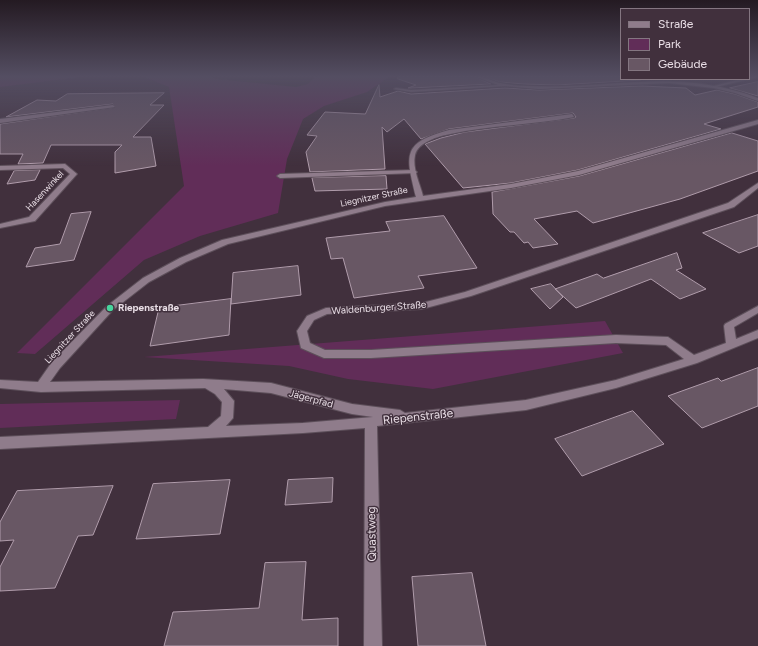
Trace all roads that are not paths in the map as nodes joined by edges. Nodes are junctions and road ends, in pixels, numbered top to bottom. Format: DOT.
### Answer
graph roads {
  1 [pos="112,106"];
  2 [pos="572,116"];
  3 [pos="0,121"];
  4 [pos="758,122"];
  5 [pos="0,168"];
  6 [pos="414,172"];
  7 [pos="280,176"];
  8 [pos="758,186"];
  9 [pos="420,198"];
  10 [pos="0,226"];
  11 [pos="758,309"];
  12 [pos="758,334"];
  13 [pos="731,344"];
  14 [pos="692,360"];
  15 [pos="203,383"];
  16 [pos="0,384"];
  17 [pos="41,386"];
  18 [pos="418,417"];
  19 [pos="371,422"];
  20 [pos="211,432"];
  21 [pos="0,443"];
  22 [pos="373,646"];
  1 -- 3 [label="street"];
  2 -- 6 [label="street"];
  4 -- 9 [label="street, Liegnitzer Straße"];
  5 -- 10 [label="street, Hasenwinkel"];
  6 -- 7 [label="street"];
  6 -- 9 [label="street"];
  8 -- 14 [label="street, Waldenburger Straße"];
  9 -- 17 [label="street, Liegnitzer Straße"];
  11 -- 13 [label="street"];
  12 -- 13 [label="street, Riepenstraße"];
  13 -- 14 [label="street, Riepenstraße"];
  14 -- 18 [label="street, Riepenstraße"];
  15 -- 17 [label="street, Jägerpfad"];
  15 -- 18 [label="street, Jägerpfad"];
  15 -- 20 [label="street, Jägerpfad"];
  16 -- 17 [label="street, Jägerpfad"];
  18 -- 19 [label="street, Riepenstraße"];
  19 -- 20 [label="street, Riepenstraße"];
  19 -- 22 [label="street, Quastweg"];
  20 -- 21 [label="street, Riepenstraße"];
}
